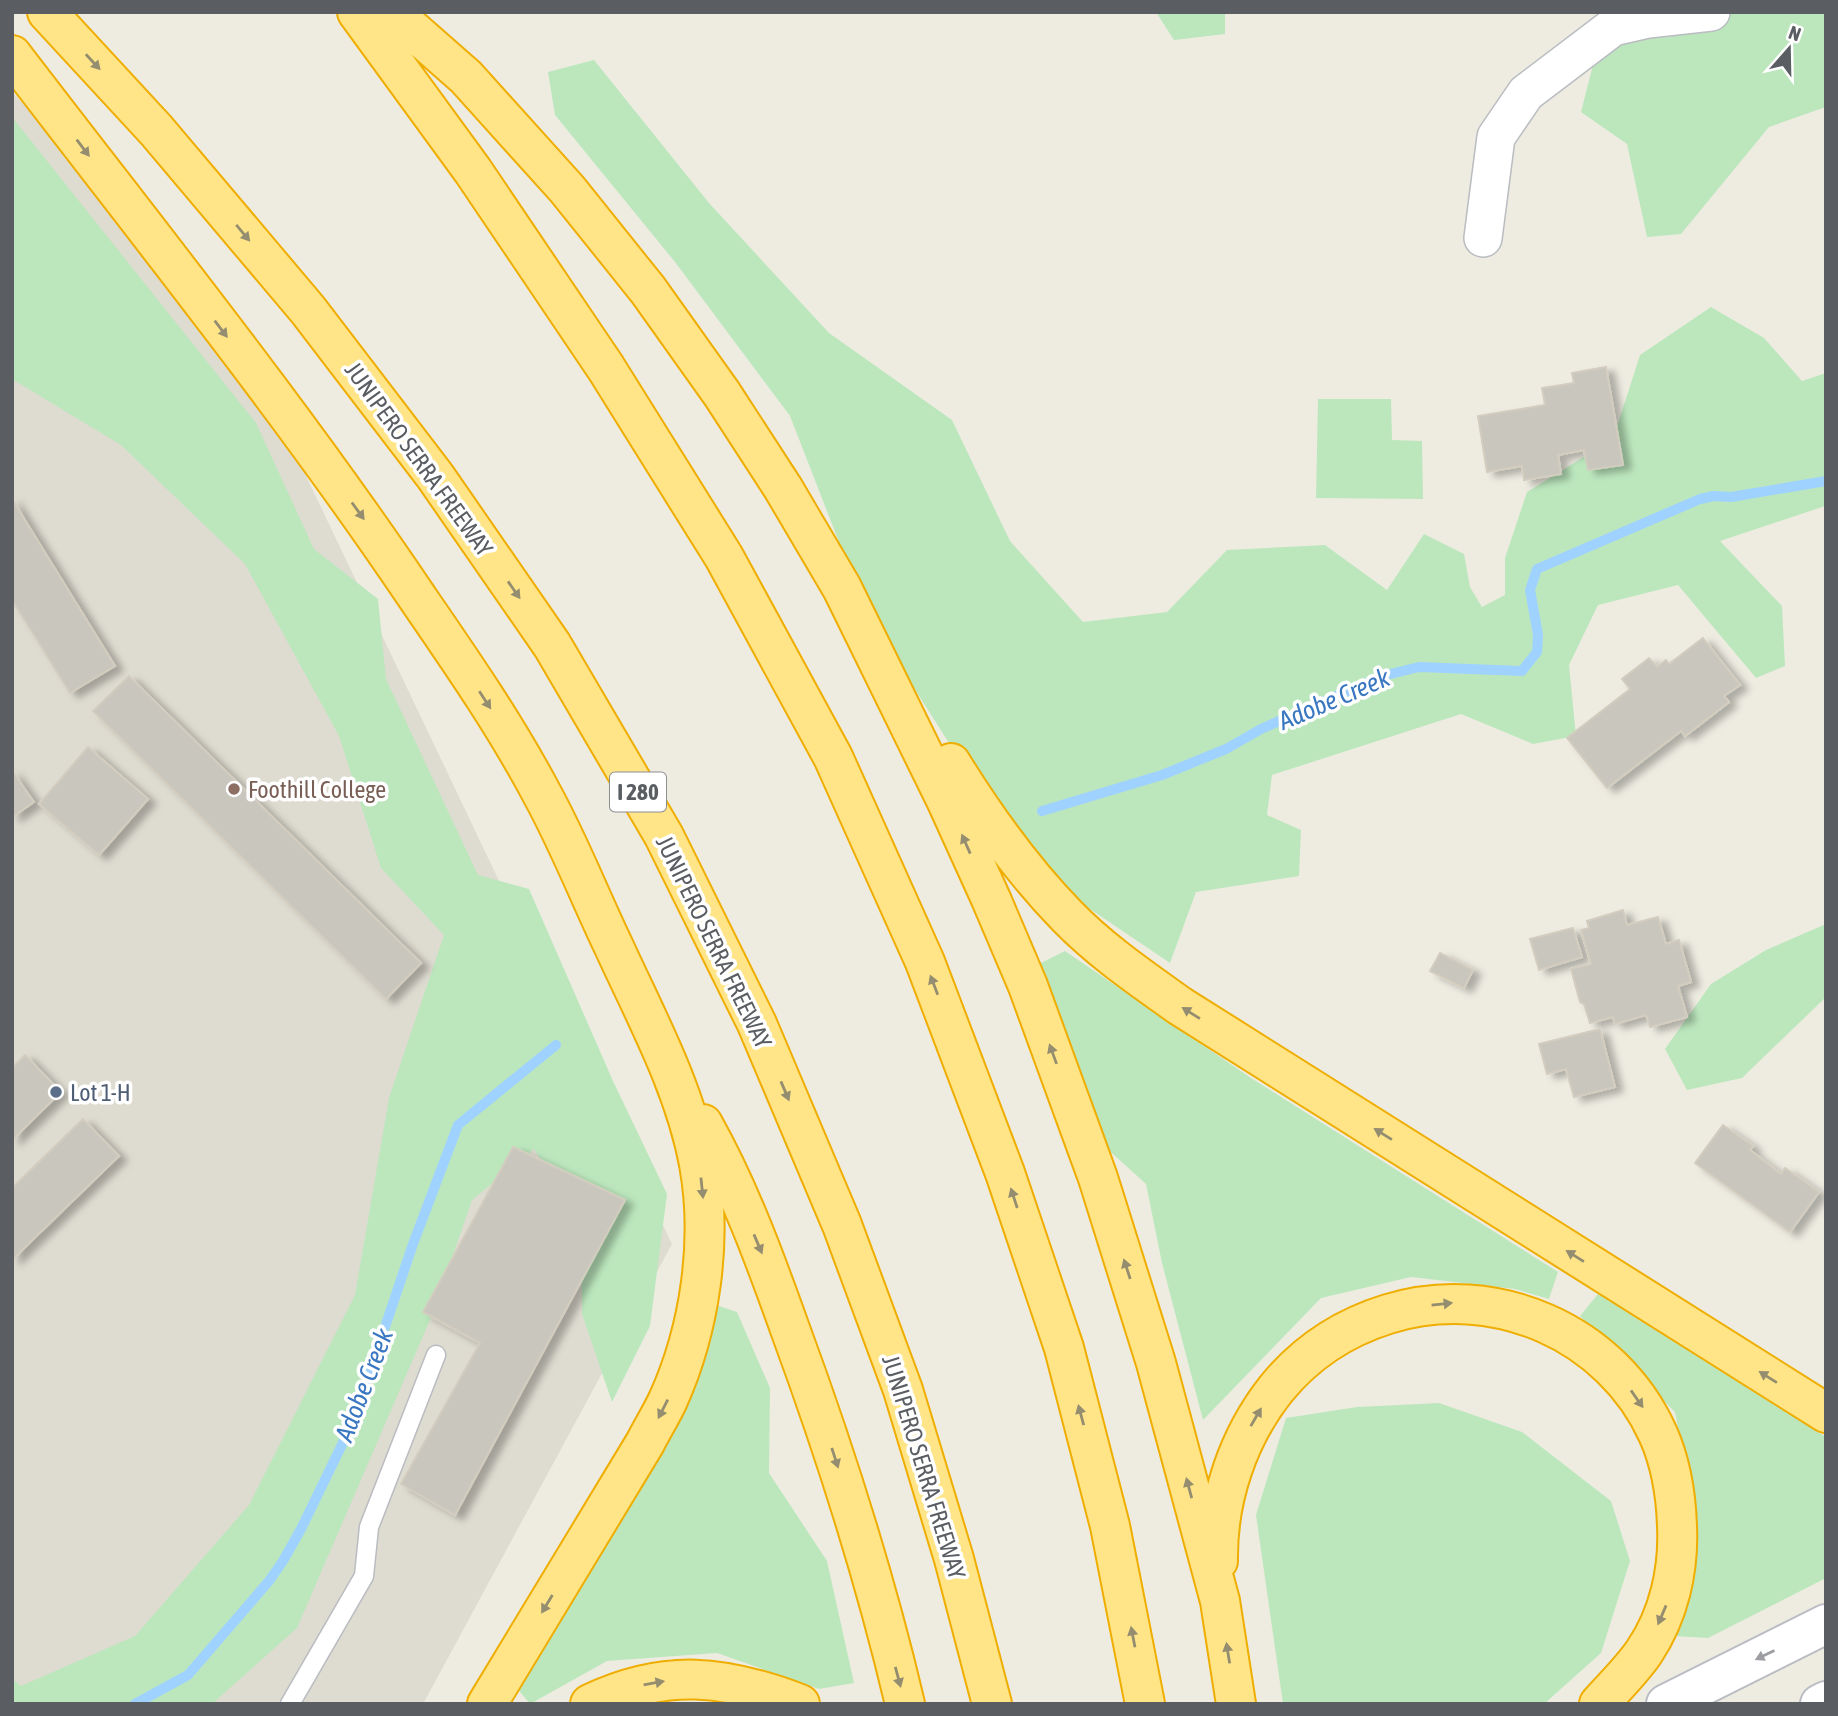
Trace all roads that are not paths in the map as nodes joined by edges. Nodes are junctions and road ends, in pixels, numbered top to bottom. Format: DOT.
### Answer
graph roads {
  1 [pos="47,12"];
  2 [pos="357,12"];
  3 [pos="392,12"];
  4 [pos="1711,12"];
  5 [pos="12,55"];
  6 [pos="1483,238"];
  7 [pos="842,588"];
  8 [pos="662,1052"];
  9 [pos="436,1354"];
  10 [pos="1826,1413"];
  11 [pos="1220,1601"];
  12 [pos="1826,1624"];
  13 [pos="1826,1701"];
  14 [pos="289,1704"];
  15 [pos="486,1704"];
  16 [pos="590,1704"];
  17 [pos="800,1704"];
  18 [pos="905,1704"];
  19 [pos="992,1704"];
  20 [pos="1145,1704"];
  21 [pos="1236,1704"];
  22 [pos="1599,1704"];
  23 [pos="1666,1704"];
  24 [pos="1820,1704"];
  1 -- 19 [label="highway, JUNIPERO SERRA FREEWAY / I 280, one-way"];
  20 -- 2 [label="highway, one-way"];
  3 -- 7 [label="highway"];
  4 -- 6 [label="street"];
  5 -- 8 [label="highway, one-way"];
  10 -- 7 [label="highway, one-way"];
  11 -- 7 [label="highway, one-way"];
  8 -- 15 [label="highway, one-way"];
  8 -- 18 [label="highway, one-way"];
  9 -- 14 [label="lane"];
  21 -- 11 [label="highway, one-way"];
  11 -- 22 [label="highway, one-way"];
  12 -- 23 [label="main road, one-way"];
  13 -- 24 [label="main road"];
  16 -- 17 [label="highway, one-way"];
}
